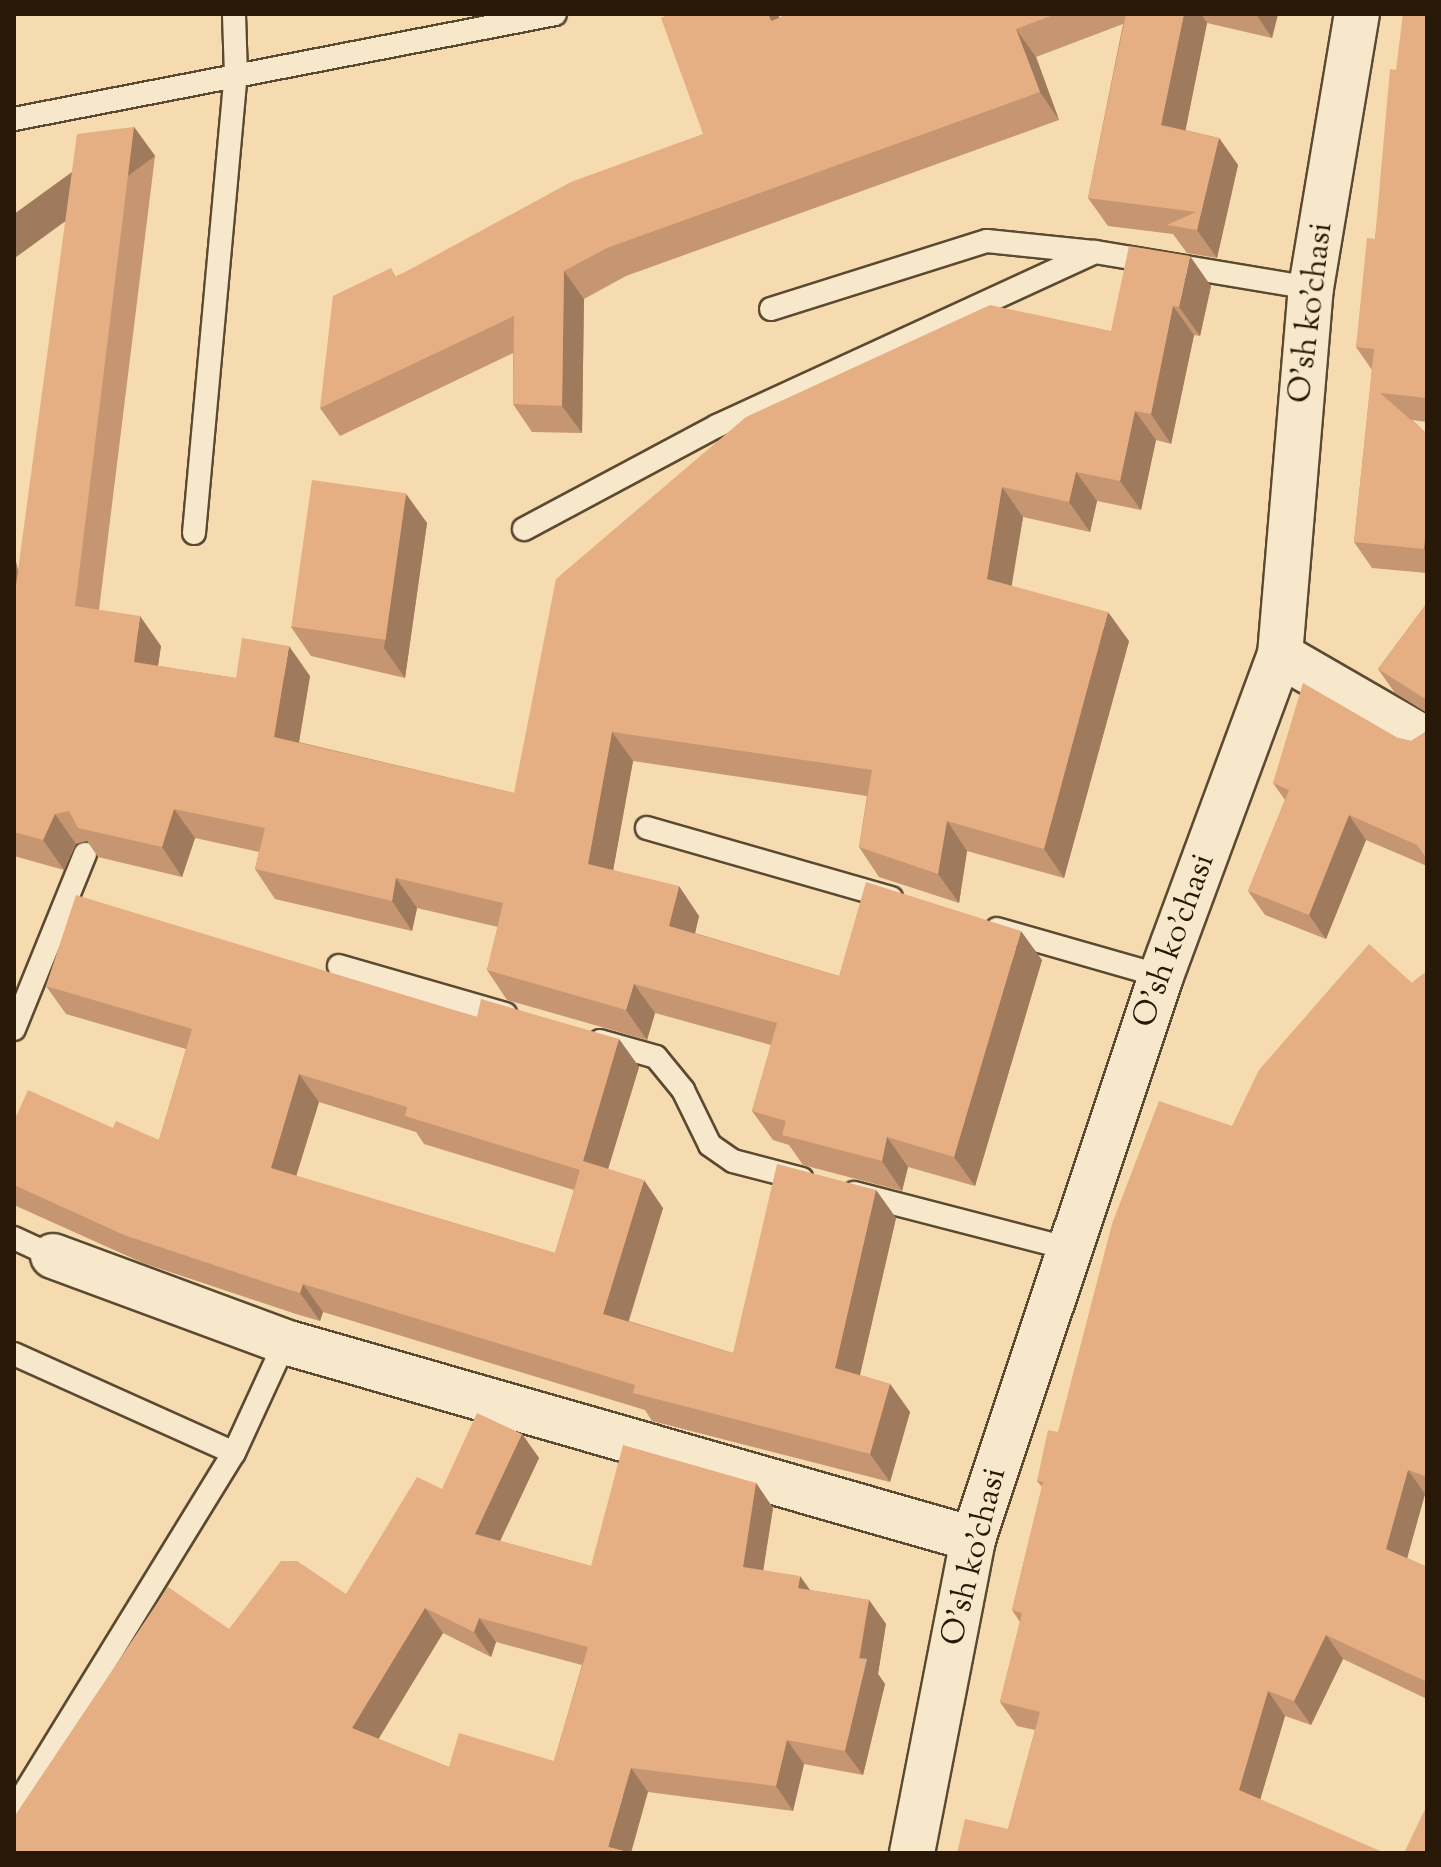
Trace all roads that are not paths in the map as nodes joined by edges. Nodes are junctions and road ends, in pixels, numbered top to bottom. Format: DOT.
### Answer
graph roads {
  1 [pos="234,14"];
  2 [pos="555,14"];
  3 [pos="1357,14"];
  4 [pos="236,75"];
  5 [pos="14,119"];
  6 [pos="1095,252"];
  7 [pos="1311,288"];
  8 [pos="771,309"];
  9 [pos="524,529"];
  10 [pos="194,533"];
  11 [pos="1280,655"];
  12 [pos="1427,740"];
  13 [pos="647,828"];
  14 [pos="85,854"];
  15 [pos="919,906"];
  16 [pos="979,924"];
  17 [pos="339,966"];
  18 [pos="1161,976"];
  19 [pos="535,1023"];
  20 [pos="14,1029"];
  21 [pos="580,1036"];
  22 [pos="33,1247"];
  23 [pos="1070,1249"];
  24 [pos="285,1342"];
  25 [pos="14,1354"];
  26 [pos="234,1453"];
  27 [pos="973,1539"];
  28 [pos="14,1810"];
  29 [pos="912,1853"];
  1 -- 4 [label="lane"];
  2 -- 4 [label="lane"];
  3 -- 7 [label="street, O'sh ko'chasi"];
  4 -- 5 [label="lane"];
  4 -- 10 [label="lane"];
  6 -- 7 [label="lane"];
  6 -- 8 [label="lane"];
  6 -- 9 [label="lane"];
  7 -- 11 [label="street, O'sh ko'chasi"];
  11 -- 12 [label="street"];
  11 -- 18 [label="street, O'sh ko'chasi"];
  13 -- 15 [label="lane"];
  14 -- 20 [label="lane"];
  16 -- 18 [label="lane"];
  17 -- 19 [label="lane"];
  18 -- 23 [label="street, O'sh ko'chasi"];
  21 -- 23 [label="lane"];
  22 -- 24 [label="street"];
  23 -- 27 [label="street, O'sh ko'chasi"];
  24 -- 26 [label="lane"];
  24 -- 27 [label="street"];
  25 -- 26 [label="lane"];
  26 -- 28 [label="lane"];
  27 -- 29 [label="street, O'sh ko'chasi"];
}
